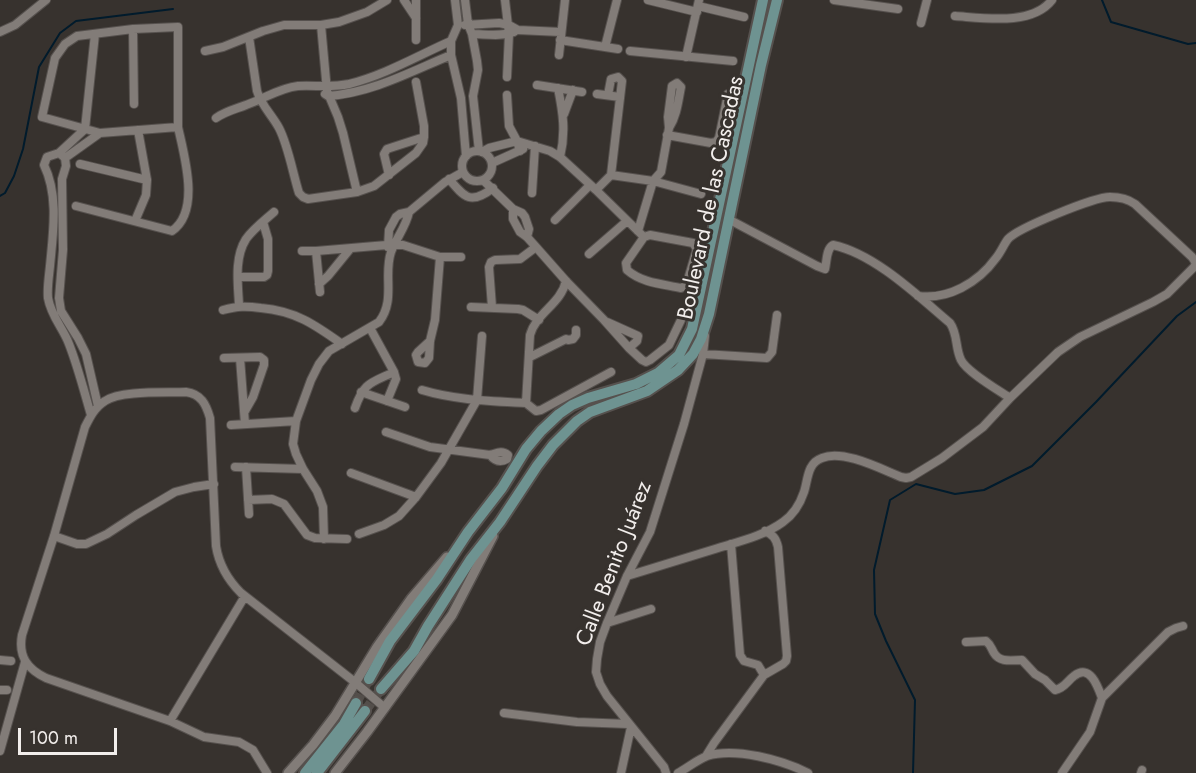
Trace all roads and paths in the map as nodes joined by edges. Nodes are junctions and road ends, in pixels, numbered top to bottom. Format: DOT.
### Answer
graph roads {
  1 [pos="387,0"];
  2 [pos="404,0"];
  3 [pos="416,0"];
  4 [pos="455,0"];
  5 [pos="465,0"];
  6 [pos="505,0"];
  7 [pos="565,0"];
  8 [pos="617,0"];
  9 [pos="648,0"];
  10 [pos="777,0"];
  11 [pos="834,0"];
  12 [pos="927,0"];
  13 [pos="1052,0"];
  14 [pos="43,1"];
  15 [pos="881,3"];
  16 [pos="762,4"];
  17 [pos="698,6"];
  18 [pos="898,9"];
  19 [pos="774,12"];
  20 [pos="955,16"];
  21 [pos="744,17"];
  22 [pos="416,18"];
  23 [pos="921,22"];
  24 [pos="468,24"];
  25 [pos="321,25"];
  26 [pos="458,25"];
  27 [pos="133,29"];
  28 [pos="509,29"];
  29 [pos="0,32"];
  30 [pos="94,34"];
  31 [pos="472,34"];
  32 [pos="561,36"];
  33 [pos="249,37"];
  34 [pos="416,40"];
  35 [pos="451,41"];
  36 [pos="605,47"];
  37 [pos="618,49"];
  38 [pos="205,51"];
  39 [pos="630,51"];
  40 [pos="451,55"];
  41 [pos="559,55"];
  42 [pos="414,57"];
  43 [pos="686,57"];
  44 [pos="733,62"];
  45 [pos="417,68"];
  46 [pos="507,77"];
  47 [pos="416,82"];
  48 [pos="537,85"];
  49 [pos="321,87"];
  50 [pos="558,88"];
  51 [pos="597,94"];
  52 [pos="728,94"];
  53 [pos="608,95"];
  54 [pos="328,96"];
  55 [pos="473,96"];
  56 [pos="507,96"];
  57 [pos="620,97"];
  58 [pos="461,98"];
  59 [pos="260,100"];
  60 [pos="134,104"];
  61 [pos="564,116"];
  62 [pos="216,118"];
  63 [pos="178,127"];
  64 [pos="85,129"];
  65 [pos="138,130"];
  66 [pos="668,131"];
  67 [pos="100,133"];
  68 [pos="424,137"];
  69 [pos="517,141"];
  70 [pos="532,146"];
  71 [pos="520,151"];
  72 [pos="481,152"];
  73 [pos="62,156"];
  74 [pos="466,156"];
  75 [pos="560,157"];
  76 [pos="492,163"];
  77 [pos="80,164"];
  78 [pos="463,172"];
  79 [pos="389,175"];
  80 [pos="611,175"];
  81 [pos="449,179"];
  82 [pos="147,180"];
  83 [pos="483,180"];
  84 [pos="653,181"];
  85 [pos="593,187"];
  86 [pos="493,188"];
  87 [pos="357,192"];
  88 [pos="532,193"];
  89 [pos="701,194"];
  90 [pos="76,206"];
  91 [pos="513,209"];
  92 [pos="274,212"];
  93 [pos="409,212"];
  94 [pos="555,220"];
  95 [pos="730,220"];
  96 [pos="135,221"];
  97 [pos="627,221"];
  98 [pos="263,222"];
  99 [pos="641,234"];
  100 [pos="527,237"];
  101 [pos="391,244"];
  102 [pos="536,247"];
  103 [pos="52,249"];
  104 [pos="350,249"];
  105 [pos="63,250"];
  106 [pos="302,251"];
  107 [pos="316,251"];
  108 [pos="589,254"];
  109 [pos="440,257"];
  110 [pos="461,257"];
  111 [pos="238,278"];
  112 [pos="566,281"];
  113 [pos="918,296"];
  114 [pos="239,305"];
  115 [pos="471,307"];
  116 [pos="492,307"];
  117 [pos="223,310"];
  118 [pos="709,314"];
  119 [pos="777,315"];
  120 [pos="538,320"];
  121 [pos="604,320"];
  122 [pos="681,320"];
  123 [pos="370,328"];
  124 [pos="482,336"];
  125 [pos="566,339"];
  126 [pos="430,341"];
  127 [pos="342,344"];
  128 [pos="629,348"];
  129 [pos="703,354"];
  130 [pos="240,357"];
  131 [pos="530,357"];
  132 [pos="224,358"];
  133 [pos="394,372"];
  134 [pos="611,372"];
  135 [pos="93,385"];
  136 [pos="83,387"];
  137 [pos="422,390"];
  138 [pos="361,393"];
  139 [pos="1010,398"];
  140 [pos="477,400"];
  141 [pos="387,401"];
  142 [pos="526,403"];
  143 [pos="98,406"];
  144 [pos="405,407"];
  145 [pos="356,408"];
  146 [pos="245,411"];
  147 [pos="91,415"];
  148 [pos="296,421"];
  149 [pos="245,424"];
  150 [pos="231,425"];
  151 [pos="386,432"];
  152 [pos="448,449"];
  153 [pos="490,455"];
  154 [pos="235,467"];
  155 [pos="246,467"];
  156 [pos="303,469"];
  157 [pos="351,473"];
  158 [pos="214,484"];
  159 [pos="416,497"];
  160 [pos="248,500"];
  161 [pos="249,514"];
  162 [pos="501,522"];
  163 [pos="765,531"];
  164 [pos="468,532"];
  165 [pos="359,534"];
  166 [pos="54,536"];
  167 [pos="324,539"];
  168 [pos="347,539"];
  169 [pos="731,544"];
  170 [pos="627,576"];
  171 [pos="245,596"];
  172 [pos="651,609"];
  173 [pos="607,623"];
  174 [pos="1184,626"];
  175 [pos="966,642"];
  176 [pos="0,660"];
  177 [pos="11,661"];
  178 [pos="25,662"];
  179 [pos="764,675"];
  180 [pos="369,679"];
  181 [pos="356,683"];
  182 [pos="381,689"];
  183 [pos="1102,698"];
  184 [pos="385,708"];
  185 [pos="504,713"];
  186 [pos="170,721"];
  187 [pos="629,725"];
  188 [pos="0,751"];
  189 [pos="706,756"];
  190 [pos="267,773"];
  191 [pos="288,773"];
  192 [pos="305,773"];
  193 [pos="317,773"];
  194 [pos="335,773"];
  195 [pos="621,773"];
  196 [pos="666,773"];
  197 [pos="678,773"];
  198 [pos="808,773"];
  199 [pos="1062,773"];
  1 -- 25 [label="street"];
  2 -- 22 [label="street"];
  3 -- 22 [label="street"];
  4 -- 26 [label="street"];
  5 -- 24 [label="street"];
  6 -- 28 [label="street"];
  7 -- 32 [label="street"];
  8 -- 36 [label="street"];
  9 -- 17 [label="street"];
  10 -- 19 [label="main road, Boulevard de las Cascadas"];
  11 -- 15 [label="street"];
  12 -- 23 [label="street"];
  13 -- 20 [label="street"];
  14 -- 29 [label="street"];
  15 -- 18 [label="street"];
  16 -- 19 [label="main road"];
  16 -- 164 [label="main road, Boulevard de las Cascadas"];
  17 -- 21 [label="street"];
  17 -- 43 [label="street"];
  19 -- 95 [label="main road, Boulevard de las Cascadas"];
  22 -- 34 [label="street"];
  24 -- 26 [label="street"];
  24 -- 28 [label="street"];
  24 -- 31 [label="street"];
  25 -- 33 [label="street"];
  25 -- 49 [label="street"];
  26 -- 35 [label="street"];
  27 -- 30 [label="street"];
  27 -- 60 [label="street"];
  27 -- 63 [label="street"];
  28 -- 31 [label="street"];
  28 -- 32 [label="street"];
  28 -- 46 [label="street"];
  30 -- 64 [label="street"];
  30 -- 64 [label="street"];
  31 -- 55 [label="street"];
  32 -- 36 [label="street"];
  32 -- 41 [label="street"];
  33 -- 38 [label="street"];
  33 -- 59 [label="street"];
  35 -- 40 [label="street"];
  35 -- 42 [label="street"];
  36 -- 37 [label="street"];
  39 -- 43 [label="street"];
  40 -- 45 [label="street"];
  40 -- 58 [label="street"];
  42 -- 45 [label="street"];
  42 -- 49 [label="street"];
  43 -- 44 [label="street"];
  45 -- 54 [label="street"];
  47 -- 68 [label="street"];
  48 -- 50 [label="street"];
  49 -- 54 [label="street"];
  49 -- 59 [label="street"];
  50 -- 61 [label="street"];
  50 -- 61 [label="street"];
  51 -- 53 [label="street"];
  52 -- 66 [label="street"];
  53 -- 57 [label="street"];
  53 -- 57 [label="street"];
  54 -- 87 [label="street"];
  55 -- 58 [label="street"];
  55 -- 72 [label="street"];
  56 -- 69 [label="street"];
  57 -- 80 [label="street"];
  58 -- 74 [label="street"];
  59 -- 62 [label="street"];
  59 -- 87 [label="street"];
  61 -- 75 [label="street"];
  63 -- 65 [label="street"];
  63 -- 96 [label="street"];
  64 -- 67 [label="street"];
  64 -- 73 [label="street"];
  65 -- 67 [label="street"];
  65 -- 82 [label="street"];
  66 -- 66 [label="street"];
  66 -- 84 [label="street"];
  67 -- 73 [label="street"];
  68 -- 79 [label="street"];
  68 -- 79 [label="street"];
  69 -- 70 [label="street"];
  69 -- 71 [label="street"];
  69 -- 72 [label="street"];
  70 -- 71 [label="street"];
  70 -- 75 [label="street"];
  70 -- 88 [label="street"];
  71 -- 76 [label="street"];
  72 -- 74 [label="street"];
  72 -- 76 [label="street"];
  73 -- 103 [label="street"];
  73 -- 105 [label="street"];
  74 -- 78 [label="street"];
  75 -- 85 [label="street"];
  76 -- 83 [label="street"];
  77 -- 82 [label="street"];
  78 -- 81 [label="street"];
  78 -- 83 [label="street"];
  79 -- 87 [label="street"];
  80 -- 84 [label="street"];
  80 -- 85 [label="street"];
  81 -- 86 [label="street"];
  81 -- 93 [label="street"];
  82 -- 96 [label="street"];
  83 -- 86 [label="street"];
  84 -- 89 [label="street"];
  84 -- 99 [label="street"];
  85 -- 94 [label="street"];
  85 -- 97 [label="street"];
  86 -- 91 [label="street"];
  90 -- 96 [label="street"];
  91 -- 100 [label="street"];
  91 -- 100 [label="street"];
  92 -- 98 [label="street"];
  93 -- 101 [label="street"];
  93 -- 101 [label="street"];
  95 -- 113 [label="street"];
  95 -- 118 [label="main road, Boulevard de las Cascadas"];
  97 -- 99 [label="street"];
  97 -- 108 [label="street"];
  98 -- 111 [label="street"];
  98 -- 111 [label="street"];
  99 -- 99 [label="street"];
  100 -- 102 [label="street"];
  101 -- 104 [label="street"];
  101 -- 109 [label="street"];
  101 -- 123 [label="street"];
  102 -- 112 [label="street"];
  102 -- 116 [label="street"];
  103 -- 105 [label="street"];
  103 -- 136 [label="street"];
  104 -- 107 [label="street"];
  104 -- 107 [label="street"];
  105 -- 135 [label="street"];
  106 -- 107 [label="street"];
  109 -- 110 [label="street"];
  109 -- 126 [label="street"];
  111 -- 114 [label="street"];
  112 -- 120 [label="street"];
  112 -- 121 [label="street"];
  113 -- 139 [label="street"];
  113 -- 139 [label="street"];
  114 -- 117 [label="street"];
  114 -- 127 [label="street"];
  115 -- 116 [label="street"];
  116 -- 120 [label="street"];
  118 -- 129 [label="street, Calle Benito Juárez"];
  118 -- 162 [label="main road, Boulevard de las Cascadas"];
  119 -- 129 [label="street"];
  120 -- 131 [label="street"];
  121 -- 128 [label="street"];
  121 -- 128 [label="street"];
  122 -- 128 [label="street"];
  123 -- 127 [label="street"];
  123 -- 133 [label="street"];
  124 -- 140 [label="street"];
  125 -- 131 [label="street"];
  127 -- 148 [label="street"];
  129 -- 170 [label="street, Calle Benito Juárez"];
  130 -- 132 [label="street"];
  130 -- 146 [label="street"];
  130 -- 146 [label="street"];
  131 -- 142 [label="street"];
  133 -- 138 [label="street"];
  133 -- 141 [label="street"];
  134 -- 142 [label="street"];
  135 -- 136 [label="street"];
  135 -- 143 [label="street"];
  136 -- 147 [label="street"];
  137 -- 140 [label="street"];
  138 -- 141 [label="street"];
  138 -- 145 [label="street"];
  139 -- 163 [label="street"];
  140 -- 142 [label="street"];
  140 -- 152 [label="street"];
  141 -- 144 [label="street"];
  143 -- 147 [label="street"];
  143 -- 158 [label="street"];
  146 -- 149 [label="street"];
  147 -- 166 [label="street"];
  148 -- 149 [label="street"];
  148 -- 156 [label="street"];
  149 -- 150 [label="street"];
  151 -- 152 [label="street"];
  152 -- 153 [label="street"];
  152 -- 159 [label="street"];
  154 -- 155 [label="street"];
  155 -- 156 [label="street"];
  155 -- 160 [label="street"];
  156 -- 167 [label="street"];
  157 -- 159 [label="street"];
  158 -- 166 [label="street"];
  158 -- 171 [label="street"];
  159 -- 165 [label="street"];
  160 -- 161 [label="street"];
  160 -- 167 [label="street"];
  162 -- 182 [label="main road"];
  162 -- 184 [label="street, Boulevard de las Cascadas"];
  163 -- 169 [label="street"];
  163 -- 179 [label="street"];
  164 -- 180 [label="main road"];
  164 -- 181 [label="street, Boulevard de las Cascadas"];
  166 -- 178 [label="street"];
  167 -- 168 [label="street"];
  169 -- 170 [label="street"];
  169 -- 179 [label="street"];
  170 -- 173 [label="street, Calle Benito Juárez"];
  171 -- 181 [label="street"];
  171 -- 186 [label="street"];
  172 -- 173 [label="street"];
  173 -- 187 [label="street, Calle Benito Juárez"];
  174 -- 183 [label="street"];
  175 -- 183 [label="street"];
  176 -- 177 [label="street"];
  178 -- 186 [label="street"];
  178 -- 188 [label="street"];
  179 -- 189 [label="street"];
  181 -- 184 [label="street"];
  181 -- 191 [label="street, Boulevard de las Cascadas"];
  183 -- 199 [label="street"];
  184 -- 194 [label="street, Boulevard de las Cascadas"];
  185 -- 187 [label="street"];
  186 -- 190 [label="street"];
  187 -- 195 [label="street"];
  187 -- 196 [label="street, Calle Benito Juárez"];
  189 -- 197 [label="street"];
  189 -- 198 [label="street"];
  192 -- 193 [label="main road"];
}
